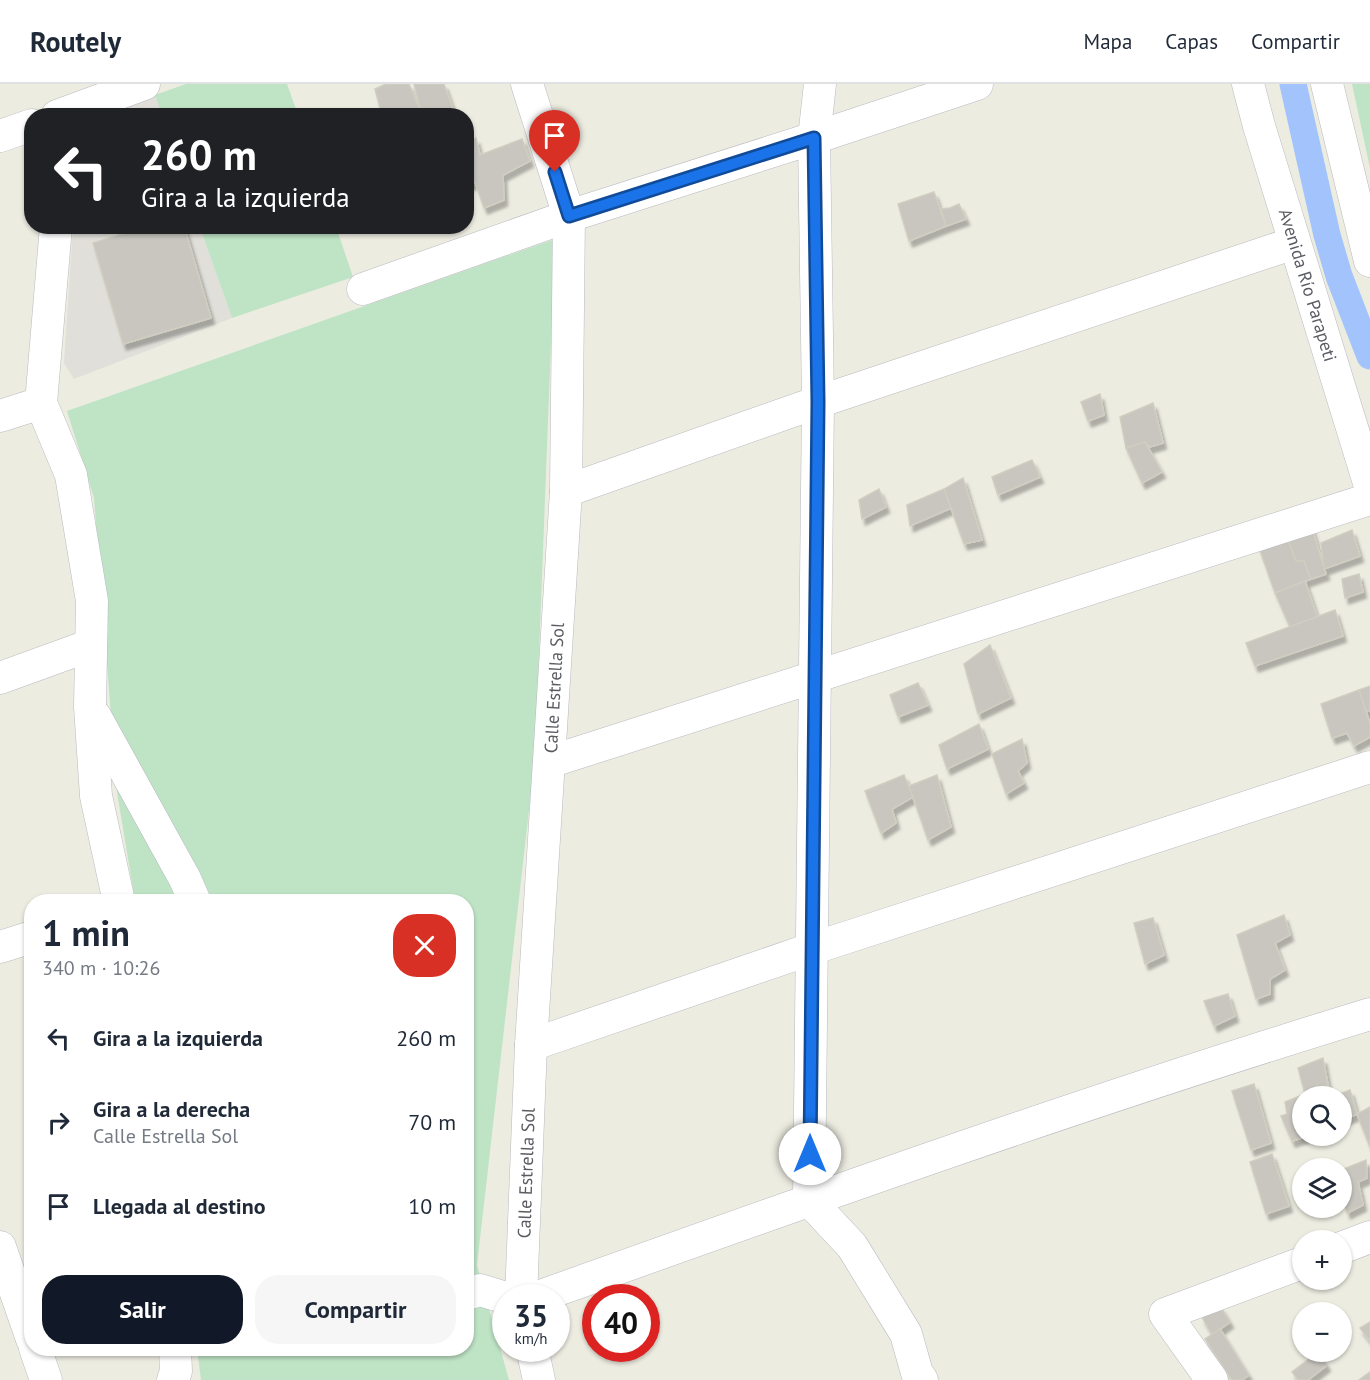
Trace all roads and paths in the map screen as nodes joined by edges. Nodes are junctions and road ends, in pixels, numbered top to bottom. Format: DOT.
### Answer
graph roads {
  1 [pos="144,84"];
  2 [pos="527,84"];
  3 [pos="820,84"];
  4 [pos="977,84"];
  5 [pos="1248,84"];
  6 [pos="1327,84"];
  7 [pos="64,107"];
  8 [pos="24,128"];
  9 [pos="0,136"];
  10 [pos="814,138"];
  11 [pos="569,216"];
  12 [pos="55,234"];
  13 [pos="1294,243"];
  14 [pos="1370,261"];
  15 [pos="363,289"];
  16 [pos="818,402"];
  17 [pos="41,403"];
  18 [pos="0,416"];
  19 [pos="1370,486"];
  20 [pos="566,491"];
  21 [pos="1370,499"];
  22 [pos="91,645"];
  23 [pos="0,678"];
  24 [pos="815,678"];
  25 [pos="90,707"];
  26 [pos="549,762"];
  27 [pos="1370,767"];
  28 [pos="117,894"];
  29 [pos="192,894"];
  30 [pos="24,940"];
  31 [pos="0,947"];
  32 [pos="811,949"];
  33 [pos="1370,1014"];
  34 [pos="531,1045"];
  35 [pos="809,1200"];
  36 [pos="1370,1237"];
  37 [pos="1352,1244"];
  38 [pos="0,1247"];
  39 [pos="1292,1267"];
  40 [pos="522,1284"];
  41 [pos="570,1285"];
  42 [pos="474,1291"];
  43 [pos="492,1294"];
  44 [pos="24,1316"];
  45 [pos="38,1356"];
  46 [pos="175,1356"];
  47 [pos="535,1362"];
  48 [pos="46,1380"];
  49 [pos="172,1380"];
  50 [pos="539,1380"];
  51 [pos="922,1380"];
  52 [pos="1212,1380"];
  1 -- 7 [label="street"];
  2 -- 11 [label="street, Calle Estrella Sol"];
  3 -- 10 [label="street"];
  4 -- 10 [label="street"];
  5 -- 13 [label="street, Avenida Río Parapeti"];
  6 -- 14 [label="street"];
  8 -- 9 [label="street"];
  10 -- 11 [label="street"];
  10 -- 16 [label="street"];
  11 -- 15 [label="street"];
  11 -- 20 [label="street, Calle Estrella Sol"];
  12 -- 17 [label="street"];
  13 -- 16 [label="street"];
  13 -- 19 [label="street, Avenida Río Parapeti"];
  16 -- 20 [label="street"];
  16 -- 24 [label="street"];
  17 -- 18 [label="street"];
  17 -- 22 [label="street"];
  20 -- 26 [label="street, Calle Estrella Sol"];
  21 -- 24 [label="street"];
  22 -- 23 [label="street"];
  22 -- 25 [label="street"];
  24 -- 26 [label="street"];
  24 -- 32 [label="street"];
  25 -- 28 [label="street"];
  25 -- 29 [label="street"];
  26 -- 34 [label="street, Calle Estrella Sol"];
  27 -- 32 [label="street"];
  30 -- 31 [label="street"];
  32 -- 34 [label="street"];
  32 -- 35 [label="street"];
  33 -- 35 [label="street"];
  34 -- 40 [label="street, Calle Estrella Sol"];
  35 -- 41 [label="street"];
  35 -- 51 [label="street"];
  36 -- 37 [label="street"];
  38 -- 44 [label="street"];
  39 -- 52 [label="street"];
  42 -- 43 [label="street"];
  45 -- 48 [label="street"];
  46 -- 49 [label="street"];
  47 -- 50 [label="street"];
}
